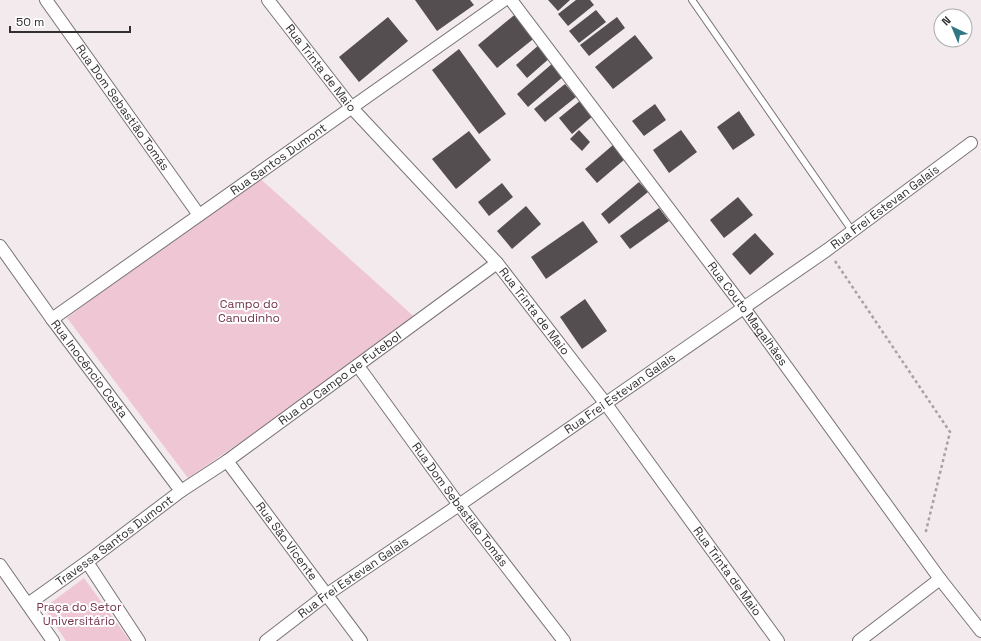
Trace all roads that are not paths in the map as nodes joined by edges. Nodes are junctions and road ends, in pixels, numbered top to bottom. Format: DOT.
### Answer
graph roads {
  1 [pos="46,0"];
  2 [pos="268,0"];
  3 [pos="504,0"];
  4 [pos="511,0"];
  5 [pos="692,0"];
  6 [pos="351,107"];
  7 [pos="971,143"];
  8 [pos="199,215"];
  9 [pos="852,232"];
  10 [pos="0,246"];
  11 [pos="497,263"];
  12 [pos="744,308"];
  13 [pos="52,319"];
  14 [pos="358,366"];
  15 [pos="606,404"];
  16 [pos="227,461"];
  17 [pos="181,491"];
  18 [pos="459,505"];
  19 [pos="87,562"];
  20 [pos="0,565"];
  21 [pos="940,578"];
  22 [pos="326,595"];
  23 [pos="28,604"];
  24 [pos="981,631"];
  25 [pos="54,641"];
  26 [pos="139,641"];
  27 [pos="266,641"];
  28 [pos="361,641"];
  29 [pos="564,641"];
  30 [pos="778,641"];
  31 [pos="859,641"];
  1 -- 8 [label="street, Rua Dom Sebastião Tomás"];
  2 -- 6 [label="street, Rua Trinta de Maio"];
  3 -- 6 [label="street, Rua Santos Dumont"];
  4 -- 12 [label="street, Rua Couto Magalhães"];
  5 -- 9 [label="lane"];
  6 -- 8 [label="street, Rua Santos Dumont"];
  6 -- 11 [label="street, Rua Trinta de Maio"];
  7 -- 9 [label="street, Rua Frei Estevan Galais"];
  8 -- 13 [label="street, Rua Santos Dumont"];
  9 -- 12 [label="street, Rua Frei Estevan Galais"];
  10 -- 13 [label="street, Rua Inocêncio Costa"];
  11 -- 14 [label="street, Rua do Campo de Futebol"];
  11 -- 15 [label="street, Rua Trinta de Maio"];
  12 -- 15 [label="street, Rua Frei Estevan Galais"];
  12 -- 21 [label="street, Rua Couto Magalhães"];
  13 -- 17 [label="street, Rua Inocêncio Costa"];
  14 -- 16 [label="street, Rua do Campo de Futebol"];
  14 -- 18 [label="street, Rua Dom Sebastião Tomás"];
  15 -- 18 [label="street, Rua Frei Estevan Galais"];
  15 -- 30 [label="street, Rua Trinta de Maio"];
  16 -- 17 [label="street, Rua do Campo de Futebol"];
  16 -- 22 [label="street, Rua São Vicente"];
  17 -- 19 [label="street, Travessa Santos Dumont"];
  18 -- 22 [label="street, Rua Frei Estevan Galais"];
  18 -- 29 [label="street, Rua Dom Sebastião Tomás"];
  19 -- 23 [label="street, Travessa Santos Dumont"];
  19 -- 26 [label="street"];
  20 -- 23 [label="street"];
  21 -- 24 [label="street, Rua Couto Magalhães"];
  21 -- 31 [label="street"];
  22 -- 27 [label="street, Rua Frei Estevan Galais"];
  22 -- 28 [label="street, Rua São Vicente"];
  23 -- 25 [label="street"];
}
